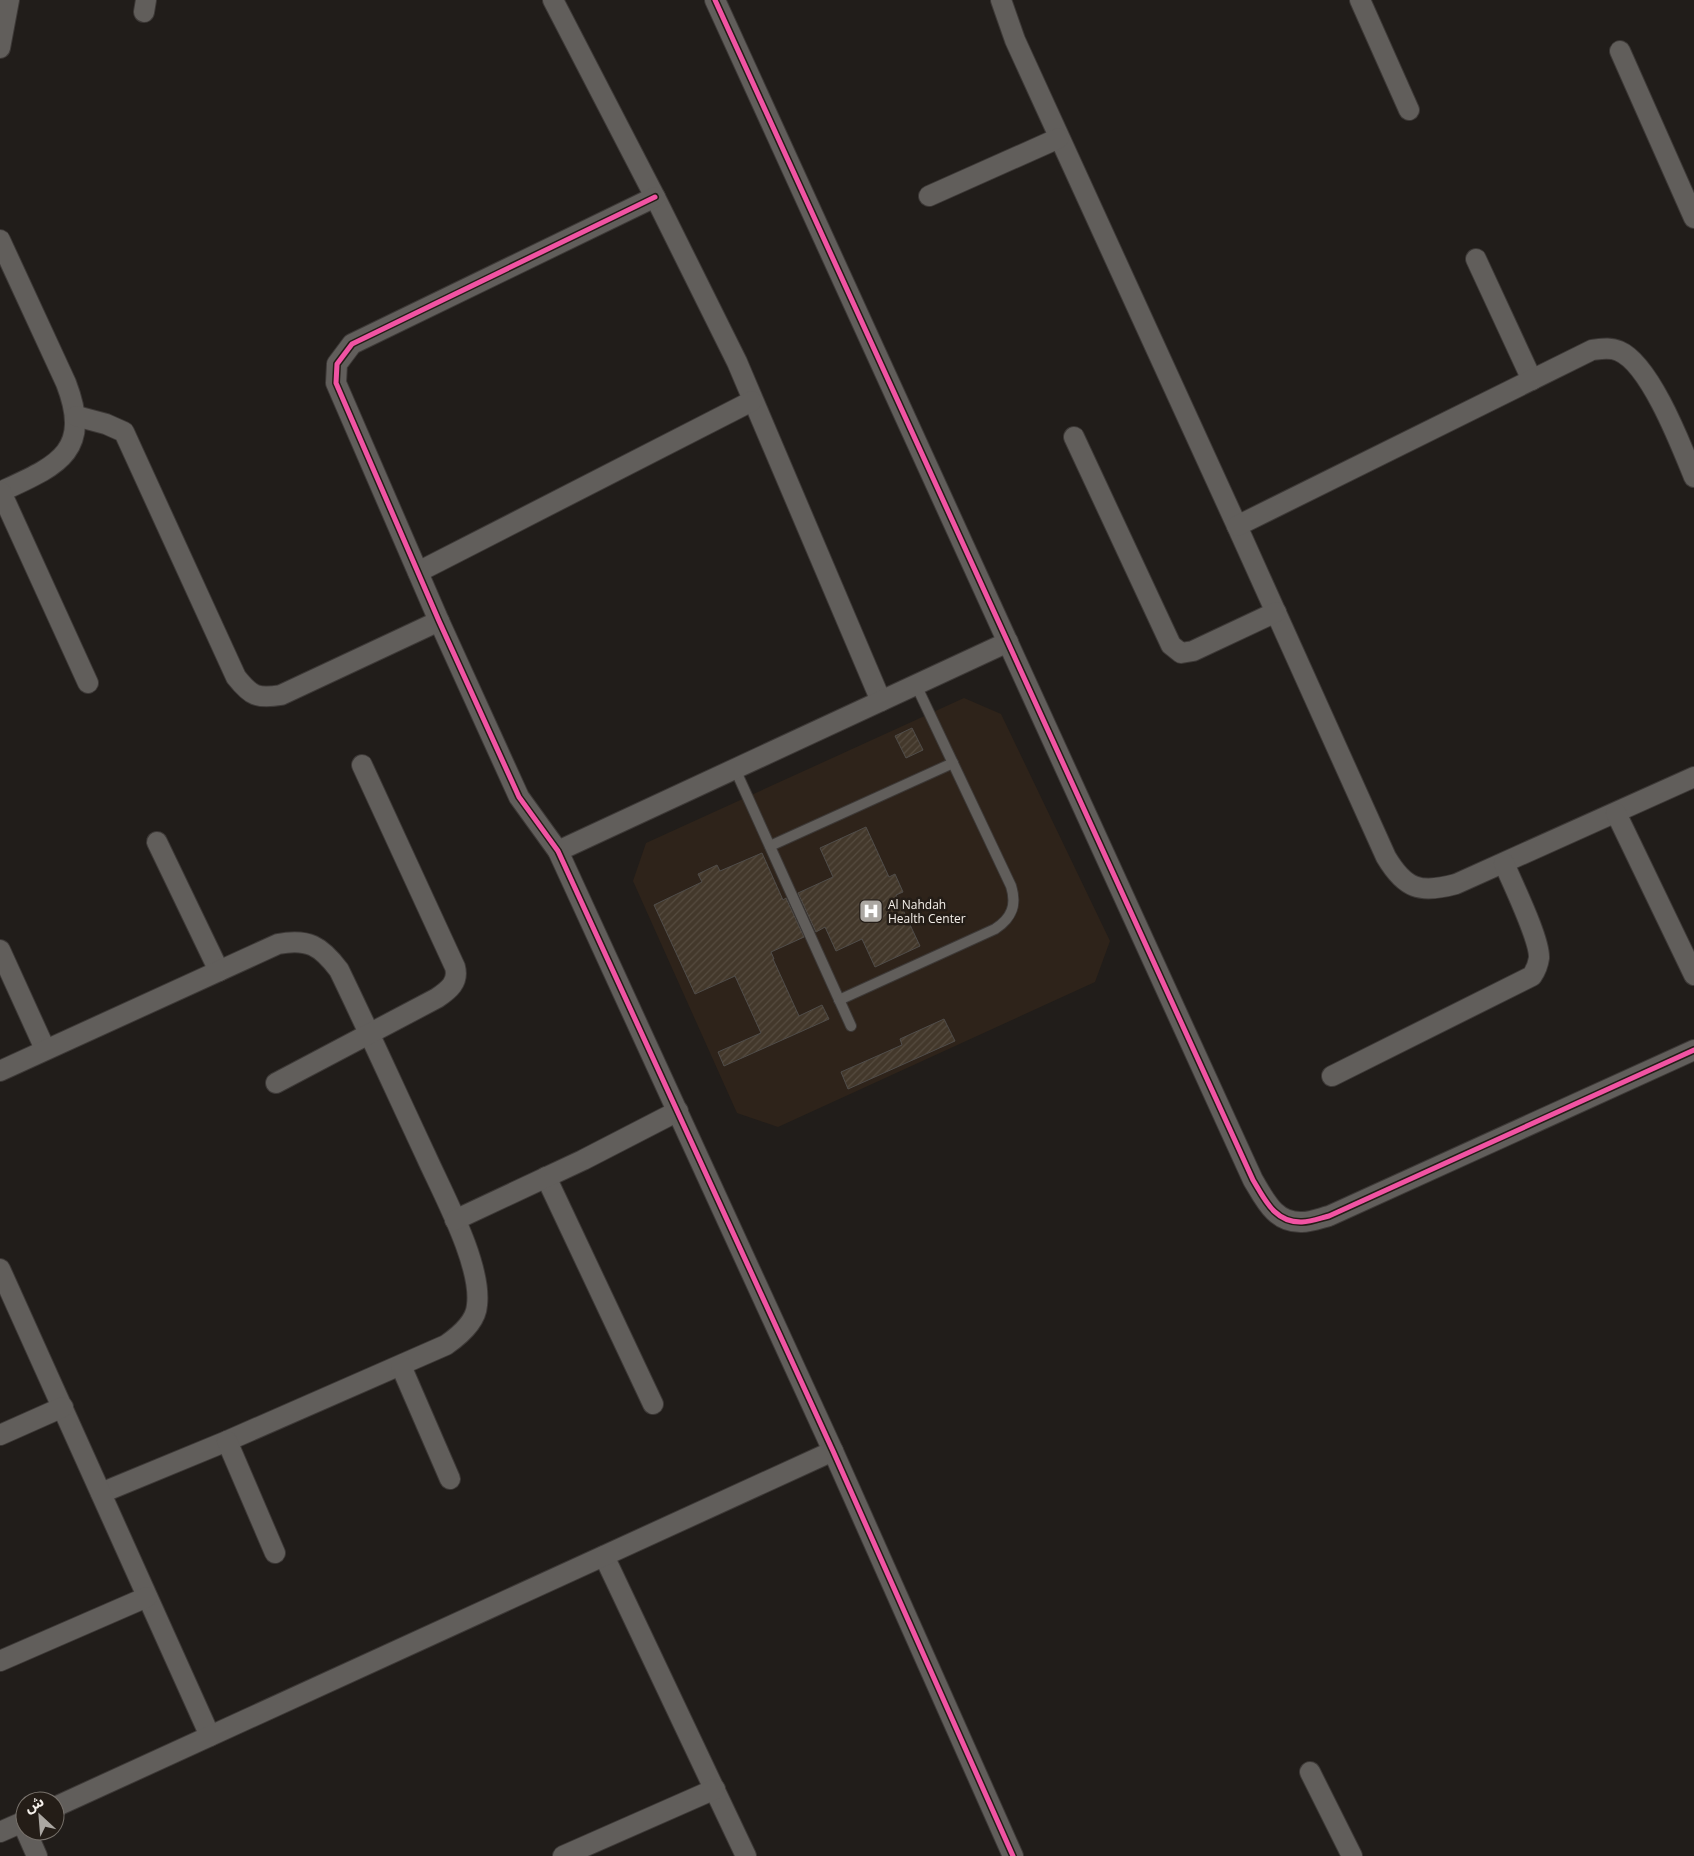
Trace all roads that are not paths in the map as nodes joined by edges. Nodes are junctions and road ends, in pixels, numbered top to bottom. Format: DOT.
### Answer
graph roads {
  1 [pos="9,0"];
  2 [pos="554,0"];
  3 [pos="715,0"];
  4 [pos="1001,0"];
  5 [pos="1360,0"];
  6 [pos="0,48"];
  7 [pos="1620,52"];
  8 [pos="1409,110"];
  9 [pos="1059,138"];
  10 [pos="929,196"];
  11 [pos="655,197"];
  12 [pos="1694,218"];
  13 [pos="0,240"];
  14 [pos="1476,259"];
  15 [pos="1532,380"];
  16 [pos="752,401"];
  17 [pos="76,416"];
  18 [pos="1074,437"];
  19 [pos="1686,437"];
  20 [pos="1694,477"];
  21 [pos="0,492"];
  22 [pos="1237,526"];
  23 [pos="418,572"];
  24 [pos="1276,612"];
  25 [pos="439,621"];
  26 [pos="1008,642"];
  27 [pos="88,683"];
  28 [pos="916,685"];
  29 [pos="881,701"];
  30 [pos="953,763"];
  31 [pos="362,765"];
  32 [pos="735,769"];
  33 [pos="1694,777"];
  34 [pos="1616,813"];
  35 [pos="157,842"];
  36 [pos="770,846"];
  37 [pos="558,850"];
  38 [pos="1504,863"];
  39 [pos="0,950"];
  40 [pos="219,971"];
  41 [pos="1694,975"];
  42 [pos="839,1000"];
  43 [pos="851,1026"];
  44 [pos="370,1034"];
  45 [pos="45,1049"];
  46 [pos="1694,1050"];
  47 [pos="0,1070"];
  48 [pos="1332,1076"];
  49 [pos="276,1083"];
  50 [pos="678,1111"];
  51 [pos="546,1177"];
  52 [pos="455,1220"];
  53 [pos="0,1269"];
  54 [pos="400,1366"];
  55 [pos="653,1404"];
  56 [pos="63,1407"];
  57 [pos="0,1435"];
  58 [pos="227,1441"];
  59 [pos="833,1451"];
  60 [pos="450,1479"];
  61 [pos="101,1492"];
  62 [pos="275,1553"];
  63 [pos="604,1556"];
  64 [pos="147,1597"];
  65 [pos="0,1661"];
  66 [pos="210,1736"];
  67 [pos="1310,1772"];
  68 [pos="715,1789"];
  69 [pos="65,1802"];
  70 [pos="15,1828"];
  71 [pos="0,1832"];
  72 [pos="30,1841"];
  73 [pos="37,1856"];
  74 [pos="563,1856"];
  75 [pos="746,1856"];
  76 [pos="1013,1856"];
  77 [pos="1352,1856"];
  1 -- 6 [label="street"];
  2 -- 11 [label="street"];
  3 -- 26 [label="street"];
  4 -- 9 [label="street"];
  5 -- 8 [label="street"];
  7 -- 12 [label="street"];
  9 -- 10 [label="street"];
  9 -- 22 [label="street"];
  11 -- 16 [label="street"];
  11 -- 23 [label="street"];
  13 -- 17 [label="street"];
  14 -- 15 [label="street"];
  15 -- 19 [label="street"];
  15 -- 22 [label="street"];
  16 -- 23 [label="street"];
  16 -- 29 [label="street"];
  17 -- 21 [label="street"];
  17 -- 25 [label="street"];
  18 -- 24 [label="street"];
  19 -- 20 [label="street"];
  21 -- 27 [label="street"];
  22 -- 24 [label="street"];
  23 -- 25 [label="street"];
  24 -- 38 [label="street"];
  25 -- 37 [label="street"];
  26 -- 28 [label="street"];
  26 -- 46 [label="street"];
  28 -- 29 [label="street"];
  28 -- 30 [label="lane"];
  29 -- 32 [label="street"];
  30 -- 36 [label="lane"];
  30 -- 42 [label="lane"];
  31 -- 44 [label="street"];
  32 -- 36 [label="lane"];
  32 -- 37 [label="street"];
  33 -- 34 [label="street"];
  34 -- 38 [label="street"];
  34 -- 41 [label="street"];
  35 -- 40 [label="street"];
  36 -- 42 [label="lane"];
  37 -- 50 [label="street"];
  38 -- 48 [label="street"];
  39 -- 45 [label="street"];
  40 -- 44 [label="street"];
  40 -- 45 [label="street"];
  42 -- 43 [label="lane"];
  44 -- 49 [label="street"];
  44 -- 52 [label="street"];
  45 -- 47 [label="street"];
  50 -- 51 [label="street"];
  50 -- 59 [label="street"];
  51 -- 52 [label="street"];
  51 -- 55 [label="street"];
  52 -- 54 [label="street"];
  53 -- 56 [label="street"];
  54 -- 58 [label="street"];
  54 -- 60 [label="street"];
  56 -- 57 [label="street"];
  56 -- 61 [label="street"];
  58 -- 61 [label="street"];
  58 -- 62 [label="street"];
  59 -- 63 [label="street"];
  59 -- 76 [label="street"];
  61 -- 64 [label="street"];
  63 -- 66 [label="street"];
  63 -- 68 [label="street"];
  64 -- 65 [label="street"];
  64 -- 66 [label="street"];
  66 -- 69 [label="street"];
  67 -- 77 [label="street"];
  68 -- 74 [label="street"];
  68 -- 75 [label="street"];
  70 -- 71 [label="street"];
  72 -- 73 [label="street"];
}
